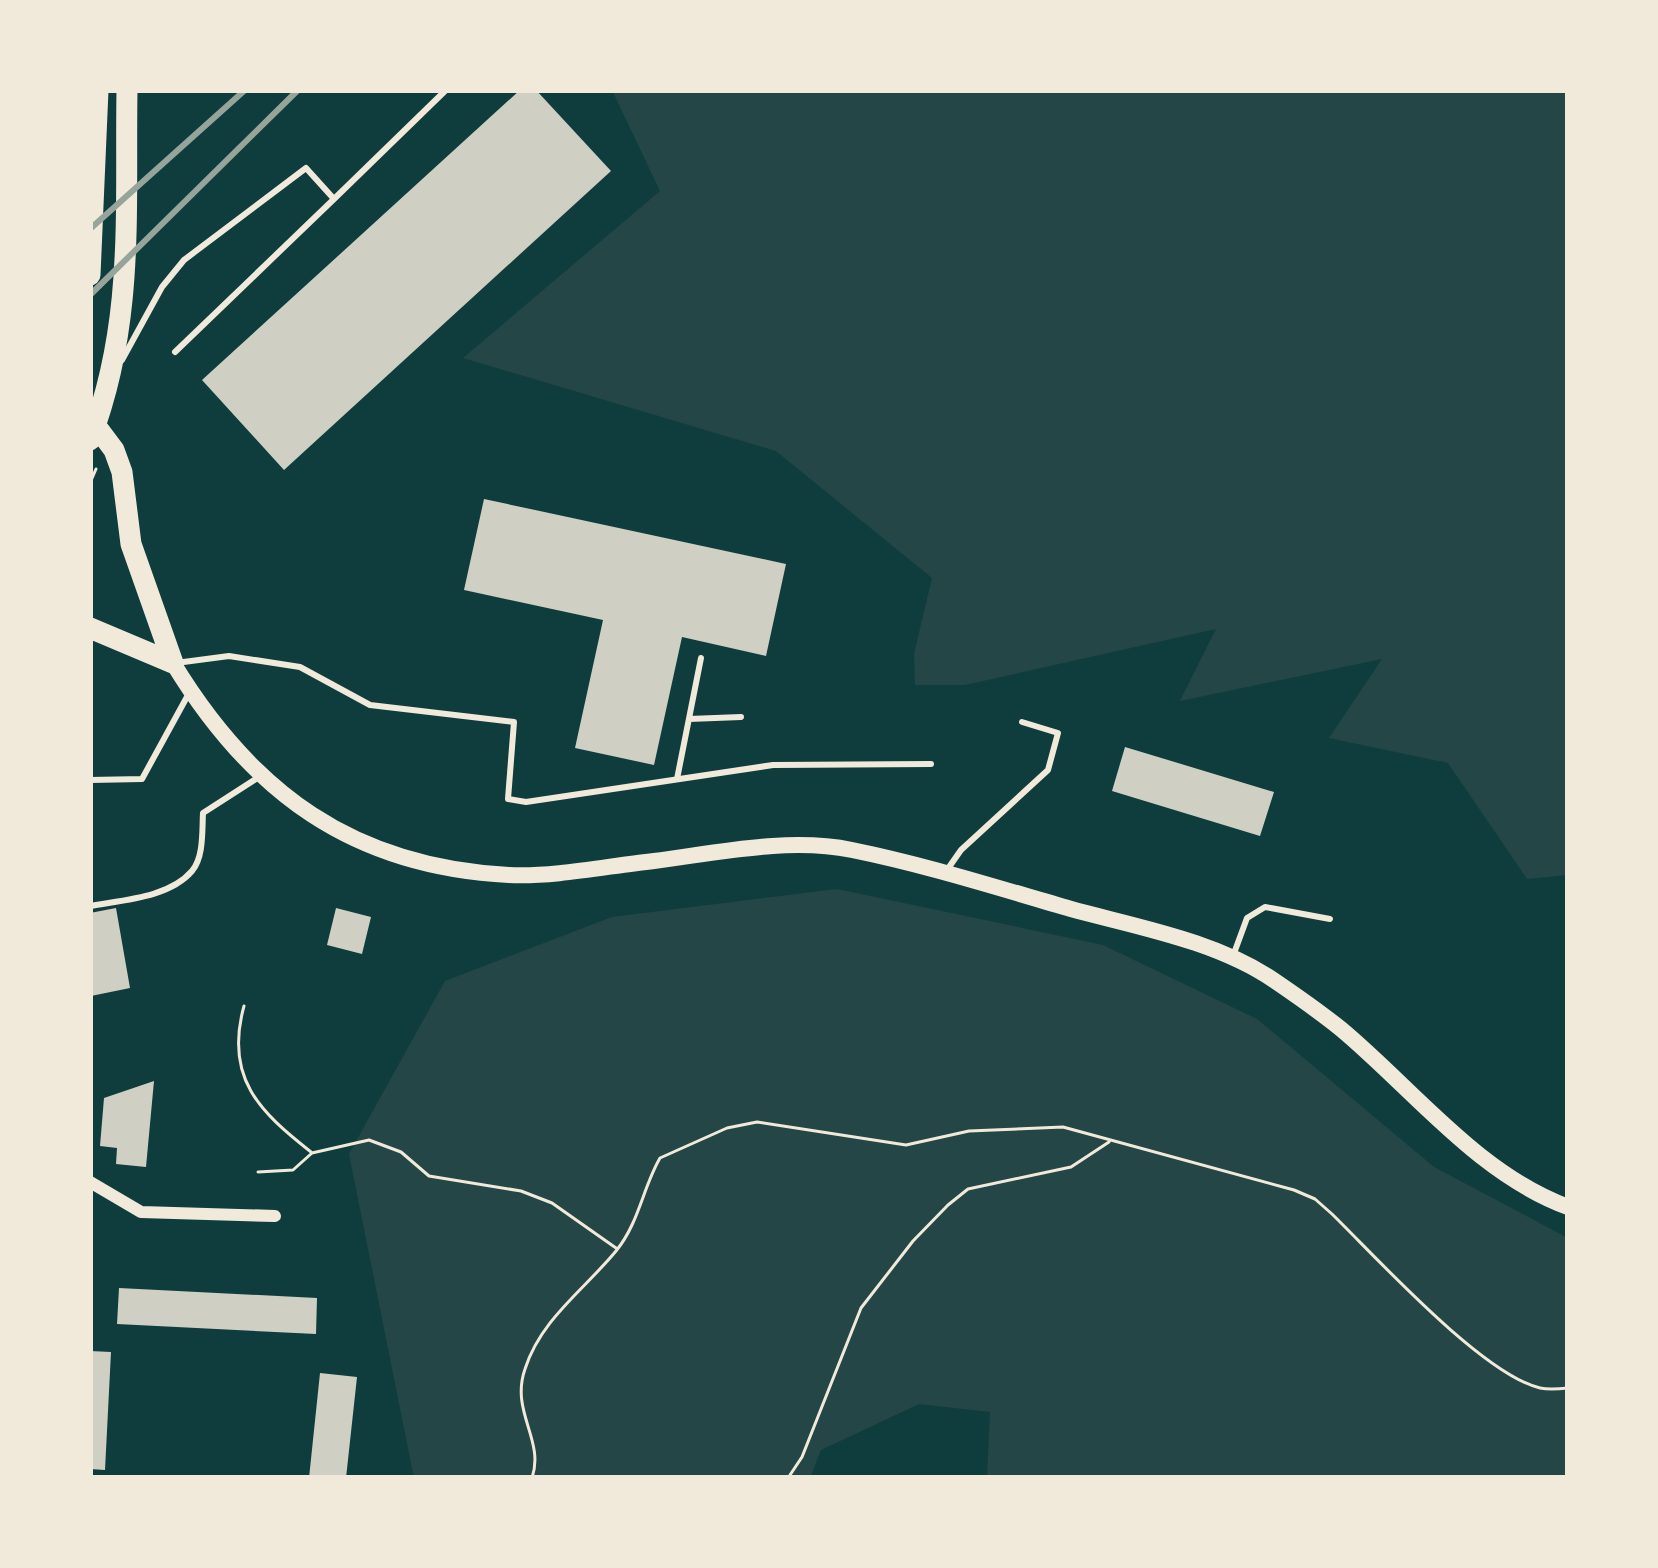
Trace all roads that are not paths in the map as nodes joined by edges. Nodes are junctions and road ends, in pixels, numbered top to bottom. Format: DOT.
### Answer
graph roads {
  1 [pos="98,90"];
  2 [pos="127,90"];
  3 [pos="446,90"];
  4 [pos="334,199"];
  5 [pos="90,275"];
  6 [pos="176,352"];
  7 [pos="93,432"];
  8 [pos="90,628"];
  9 [pos="90,647"];
  10 [pos="700,658"];
  11 [pos="173,663"];
  12 [pos="190,692"];
  13 [pos="741,717"];
  14 [pos="689,718"];
  15 [pos="1022,722"];
  16 [pos="931,764"];
  17 [pos="260,777"];
  18 [pos="677,779"];
  19 [pos="90,780"];
  20 [pos="945,873"];
  21 [pos="90,906"];
  22 [pos="1330,919"];
  23 [pos="1232,959"];
  24 [pos="90,1182"];
  25 [pos="1568,1207"];
  26 [pos="275,1216"];
  1 -- 5 [label="main road"];
  2 -- 7 [label="main road"];
  3 -- 4 [label="lane"];
  4 -- 6 [label="lane"];
  4 -- 7 [label="lane"];
  7 -- 11 [label="main road"];
  8 -- 11 [label="main road"];
  9 -- 11 [label="main road"];
  10 -- 14 [label="lane"];
  11 -- 12 [label="street"];
  11 -- 18 [label="lane"];
  12 -- 17 [label="street"];
  12 -- 19 [label="lane"];
  13 -- 14 [label="lane"];
  14 -- 18 [label="lane"];
  15 -- 20 [label="lane"];
  16 -- 18 [label="lane"];
  17 -- 20 [label="street"];
  17 -- 21 [label="lane"];
  20 -- 23 [label="street"];
  22 -- 23 [label="lane"];
  23 -- 25 [label="street"];
  24 -- 26 [label="street"];
}
